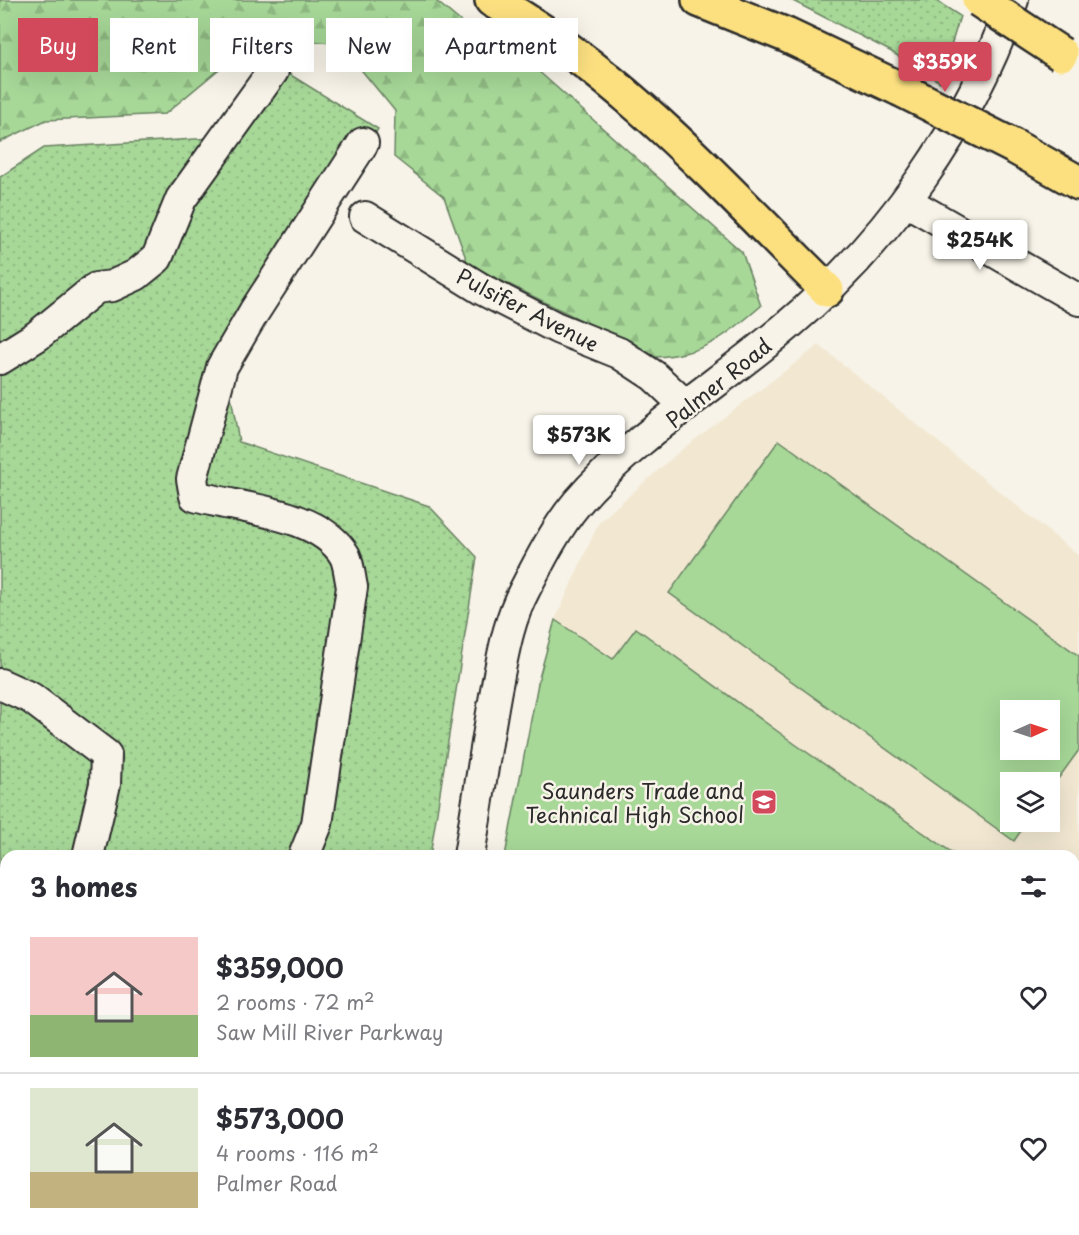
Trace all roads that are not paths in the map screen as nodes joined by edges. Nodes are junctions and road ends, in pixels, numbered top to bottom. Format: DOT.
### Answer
graph roads {
  1 [pos="492,0"];
  2 [pos="699,0"];
  3 [pos="979,0"];
  4 [pos="1013,0"];
  5 [pos="1070,60"];
  6 [pos="272,72"];
  7 [pos="363,143"];
  8 [pos="1079,183"];
  9 [pos="906,201"];
  10 [pos="365,217"];
  11 [pos="827,290"];
  12 [pos="1079,300"];
  13 [pos="0,359"];
  14 [pos="686,406"];
  15 [pos="0,684"];
  16 [pos="89,850"];
  17 [pos="306,850"];
  18 [pos="471,850"];
  1 -- 11 [label="highway"];
  2 -- 8 [label="highway, bridge"];
  3 -- 5 [label="highway, bridge"];
  4 -- 9 [label="street, Palmer Road"];
  6 -- 13 [label="street"];
  7 -- 17 [label="street"];
  9 -- 11 [label="street, Palmer Road"];
  9 -- 12 [label="street"];
  10 -- 14 [label="street, Pulsifer Avenue"];
  11 -- 14 [label="street, Palmer Road"];
  14 -- 18 [label="street, Palmer Road"];
  15 -- 16 [label="street"];
}
